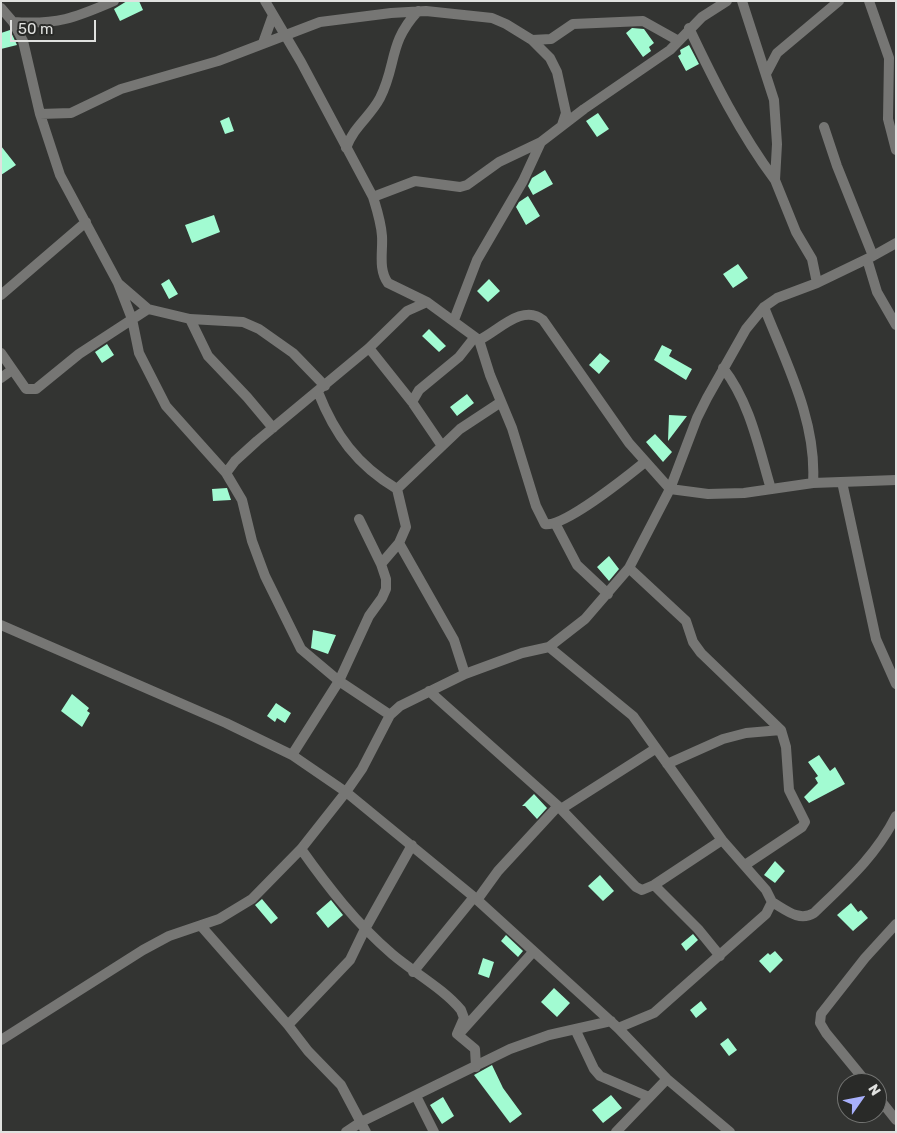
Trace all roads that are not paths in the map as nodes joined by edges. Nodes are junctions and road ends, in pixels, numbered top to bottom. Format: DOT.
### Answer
graph roads {
  1 [pos="114,1"];
  2 [pos="727,1"];
  3 [pos="742,1"];
  4 [pos="839,1"];
  5 [pos="869,1"];
  6 [pos="269,6"];
  7 [pos="1,8"];
  8 [pos="418,11"];
  9 [pos="13,22"];
  10 [pos="689,28"];
  11 [pos="285,35"];
  12 [pos="532,40"];
  13 [pos="678,40"];
  14 [pos="263,43"];
  15 [pos="777,53"];
  16 [pos="762,56"];
  17 [pos="766,72"];
  18 [pos="40,114"];
  19 [pos="562,125"];
  20 [pos="824,127"];
  21 [pos="541,142"];
  22 [pos="346,148"];
  23 [pos="896,150"];
  24 [pos="775,180"];
  25 [pos="373,197"];
  26 [pos="86,222"];
  27 [pos="896,243"];
  28 [pos="870,258"];
  29 [pos="118,283"];
  30 [pos="817,283"];
  31 [pos="1,295"];
  32 [pos="427,302"];
  33 [pos="764,307"];
  34 [pos="148,309"];
  35 [pos="132,319"];
  36 [pos="190,319"];
  37 [pos="454,320"];
  38 [pos="896,325"];
  39 [pos="476,339"];
  40 [pos="369,348"];
  41 [pos="1,353"];
  42 [pos="723,368"];
  43 [pos="12,370"];
  44 [pos="1,378"];
  45 [pos="321,389"];
  46 [pos="412,402"];
  47 [pos="501,402"];
  48 [pos="273,428"];
  49 [pos="442,446"];
  50 [pos="645,462"];
  51 [pos="226,473"];
  52 [pos="896,480"];
  53 [pos="842,482"];
  54 [pos="813,483"];
  55 [pos="397,489"];
  56 [pos="670,489"];
  57 [pos="771,489"];
  58 [pos="359,519"];
  59 [pos="555,523"];
  60 [pos="399,543"];
  61 [pos="381,564"];
  62 [pos="629,568"];
  63 [pos="608,594"];
  64 [pos="1,625"];
  65 [pos="549,647"];
  66 [pos="465,674"];
  67 [pos="339,681"];
  68 [pos="896,684"];
  69 [pos="429,691"];
  70 [pos="390,715"];
  71 [pos="781,730"];
  72 [pos="655,749"];
  73 [pos="292,755"];
  74 [pos="667,764"];
  75 [pos="346,792"];
  76 [pos="560,808"];
  77 [pos="896,816"];
  78 [pos="722,840"];
  79 [pos="412,845"];
  80 [pos="301,848"];
  81 [pos="745,865"];
  82 [pos="654,885"];
  83 [pos="475,899"];
  84 [pos="772,902"];
  85 [pos="896,924"];
  86 [pos="201,926"];
  87 [pos="365,928"];
  88 [pos="533,952"];
  89 [pos="720,956"];
  90 [pos="413,972"];
  91 [pos="614,1024"];
  92 [pos="288,1025"];
  93 [pos="575,1029"];
  94 [pos="458,1036"];
  95 [pos="1,1040"];
  96 [pos="476,1067"];
  97 [pos="859,1073"];
  98 [pos="667,1079"];
  99 [pos="416,1096"];
  100 [pos="649,1097"];
  101 [pos="887,1109"];
  102 [pos="896,1120"];
  103 [pos="364,1127"];
  104 [pos="346,1132"];
  105 [pos="434,1132"];
  106 [pos="616,1132"];
  107 [pos="730,1132"];
  1 -- 9 [label="street"];
  2 -- 10 [label="street"];
  3 -- 16 [label="street"];
  4 -- 15 [label="street"];
  5 -- 23 [label="street"];
  6 -- 11 [label="street"];
  6 -- 14 [label="street"];
  7 -- 9 [label="street"];
  8 -- 11 [label="street"];
  8 -- 12 [label="street"];
  8 -- 22 [label="street"];
  9 -- 18 [label="street"];
  10 -- 13 [label="street"];
  10 -- 24 [label="street"];
  11 -- 14 [label="street"];
  11 -- 22 [label="street"];
  12 -- 13 [label="street"];
  12 -- 19 [label="street"];
  13 -- 19 [label="street"];
  14 -- 18 [label="street"];
  15 -- 16 [label="street"];
  15 -- 17 [label="street"];
  16 -- 17 [label="street"];
  17 -- 24 [label="street"];
  18 -- 26 [label="street"];
  19 -- 21 [label="street"];
  20 -- 28 [label="street"];
  21 -- 25 [label="street"];
  21 -- 37 [label="street"];
  22 -- 25 [label="street"];
  24 -- 30 [label="street"];
  25 -- 32 [label="street"];
  26 -- 29 [label="street"];
  26 -- 31 [label="street"];
  27 -- 28 [label="street"];
  28 -- 30 [label="street"];
  28 -- 38 [label="street"];
  29 -- 34 [label="street"];
  29 -- 35 [label="street"];
  30 -- 33 [label="street"];
  32 -- 37 [label="street"];
  32 -- 40 [label="street"];
  33 -- 42 [label="street"];
  33 -- 54 [label="street"];
  34 -- 35 [label="street"];
  34 -- 36 [label="street"];
  35 -- 43 [label="street"];
  35 -- 51 [label="street"];
  36 -- 45 [label="street"];
  36 -- 48 [label="street"];
  37 -- 39 [label="street"];
  39 -- 46 [label="street"];
  39 -- 47 [label="street"];
  39 -- 50 [label="street"];
  40 -- 45 [label="street"];
  40 -- 46 [label="street"];
  41 -- 43 [label="street"];
  42 -- 56 [label="street"];
  42 -- 57 [label="street"];
  43 -- 44 [label="street"];
  45 -- 48 [label="street"];
  45 -- 55 [label="street"];
  46 -- 49 [label="street"];
  47 -- 49 [label="street"];
  47 -- 59 [label="street"];
  48 -- 51 [label="street"];
  49 -- 55 [label="street"];
  50 -- 56 [label="street"];
  50 -- 59 [label="street"];
  51 -- 67 [label="street"];
  52 -- 53 [label="street"];
  53 -- 54 [label="street"];
  53 -- 68 [label="street"];
  54 -- 57 [label="street"];
  55 -- 60 [label="street"];
  56 -- 57 [label="street"];
  56 -- 62 [label="street"];
  58 -- 61 [label="street"];
  59 -- 63 [label="street"];
  60 -- 61 [label="street"];
  60 -- 66 [label="street"];
  61 -- 67 [label="street"];
  62 -- 63 [label="street"];
  62 -- 71 [label="street"];
  63 -- 65 [label="street"];
  64 -- 73 [label="street"];
  65 -- 66 [label="street"];
  65 -- 72 [label="street"];
  66 -- 69 [label="street"];
  67 -- 70 [label="street"];
  67 -- 73 [label="street"];
  69 -- 70 [label="street"];
  69 -- 76 [label="street"];
  70 -- 75 [label="street"];
  71 -- 74 [label="street"];
  71 -- 81 [label="street"];
  72 -- 74 [label="street"];
  72 -- 76 [label="street"];
  73 -- 75 [label="street"];
  74 -- 78 [label="street"];
  75 -- 79 [label="street"];
  75 -- 80 [label="street"];
  76 -- 82 [label="street"];
  76 -- 83 [label="street"];
  77 -- 84 [label="street"];
  78 -- 81 [label="street"];
  78 -- 82 [label="street"];
  79 -- 83 [label="street"];
  79 -- 87 [label="street"];
  80 -- 86 [label="street"];
  80 -- 87 [label="street"];
  81 -- 84 [label="street"];
  82 -- 89 [label="street"];
  83 -- 88 [label="street"];
  83 -- 90 [label="street"];
  84 -- 89 [label="street"];
  85 -- 97 [label="street"];
  86 -- 92 [label="street"];
  86 -- 95 [label="street"];
  87 -- 90 [label="street"];
  87 -- 92 [label="street"];
  88 -- 91 [label="street"];
  88 -- 94 [label="street"];
  89 -- 91 [label="street"];
  90 -- 94 [label="street"];
  91 -- 93 [label="street"];
  91 -- 98 [label="street"];
  92 -- 103 [label="street"];
  93 -- 96 [label="street"];
  93 -- 100 [label="street"];
  94 -- 96 [label="street"];
  96 -- 99 [label="street"];
  98 -- 100 [label="street"];
  98 -- 107 [label="street"];
  99 -- 103 [label="street"];
  99 -- 105 [label="street"];
  100 -- 106 [label="street"];
  101 -- 102 [label="street"];
  103 -- 104 [label="street"];
}
